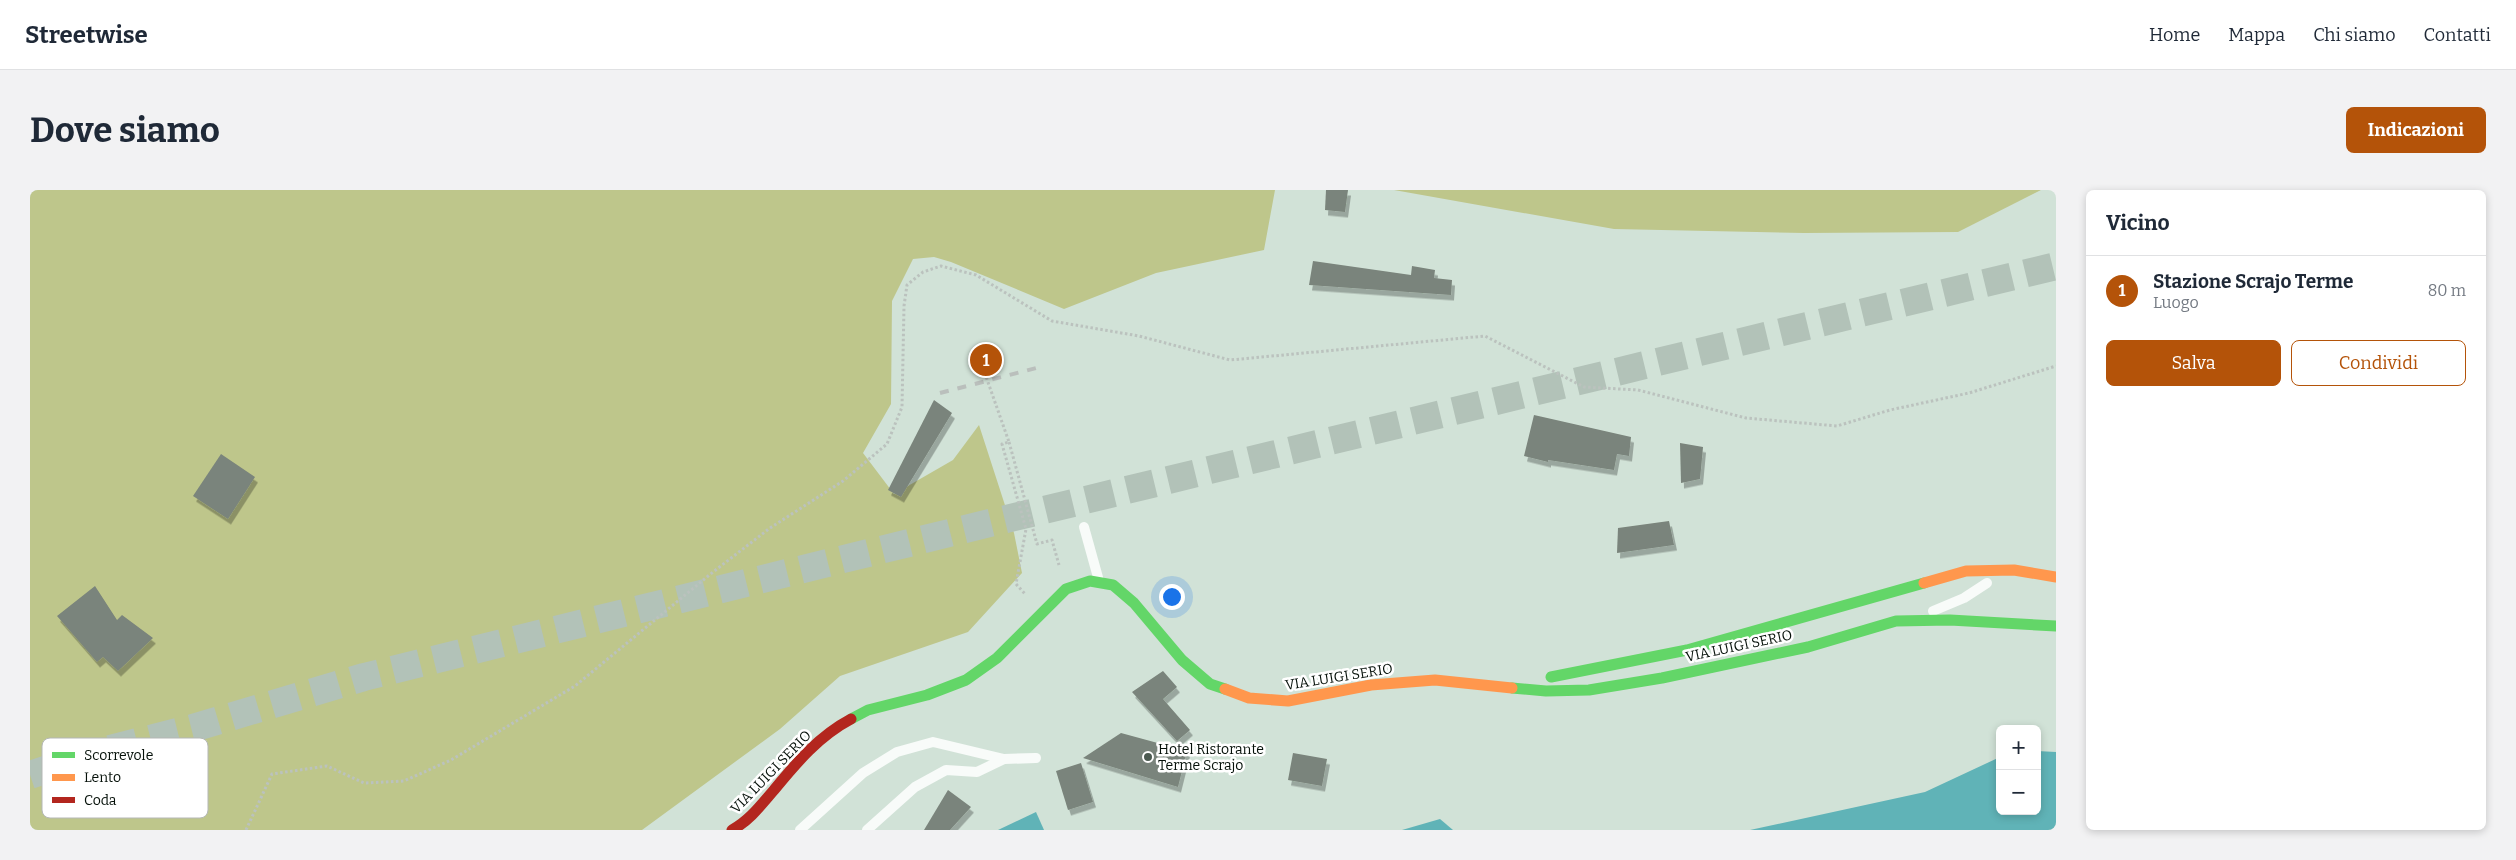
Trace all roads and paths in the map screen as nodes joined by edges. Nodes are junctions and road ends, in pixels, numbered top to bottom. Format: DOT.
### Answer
graph roads {
  1 [pos="2056,366"];
  2 [pos="983,368"];
  3 [pos="1009,442"];
  4 [pos="1084,527"];
  5 [pos="1035,538"];
  6 [pos="2056,577"];
  7 [pos="1099,582"];
  8 [pos="1987,583"];
  9 [pos="1028,598"];
  10 [pos="1896,621"];
  11 [pos="2056,626"];
  12 [pos="1496,686"];
  13 [pos="1036,758"];
  14 [pos="1004,759"];
  15 [pos="246,830"];
  16 [pos="732,830"];
  17 [pos="800,830"];
  18 [pos="868,830"];
  1 -- 15 [label="path"];
  2 -- 3 [label="path"];
  3 -- 5 [label="path"];
  3 -- 9 [label="path"];
  4 -- 7 [label="lane"];
  6 -- 12 [label="main road"];
  7 -- 12 [label="main road, VIA LUIGI SERIO"];
  7 -- 16 [label="main road, VIA LUIGI SERIO"];
  8 -- 10 [label="lane"];
  10 -- 11 [label="main road, VIA LUIGI SERIO"];
  10 -- 12 [label="main road, VIA LUIGI SERIO"];
  13 -- 14 [label="lane"];
  14 -- 17 [label="lane"];
  14 -- 18 [label="lane"];
}
